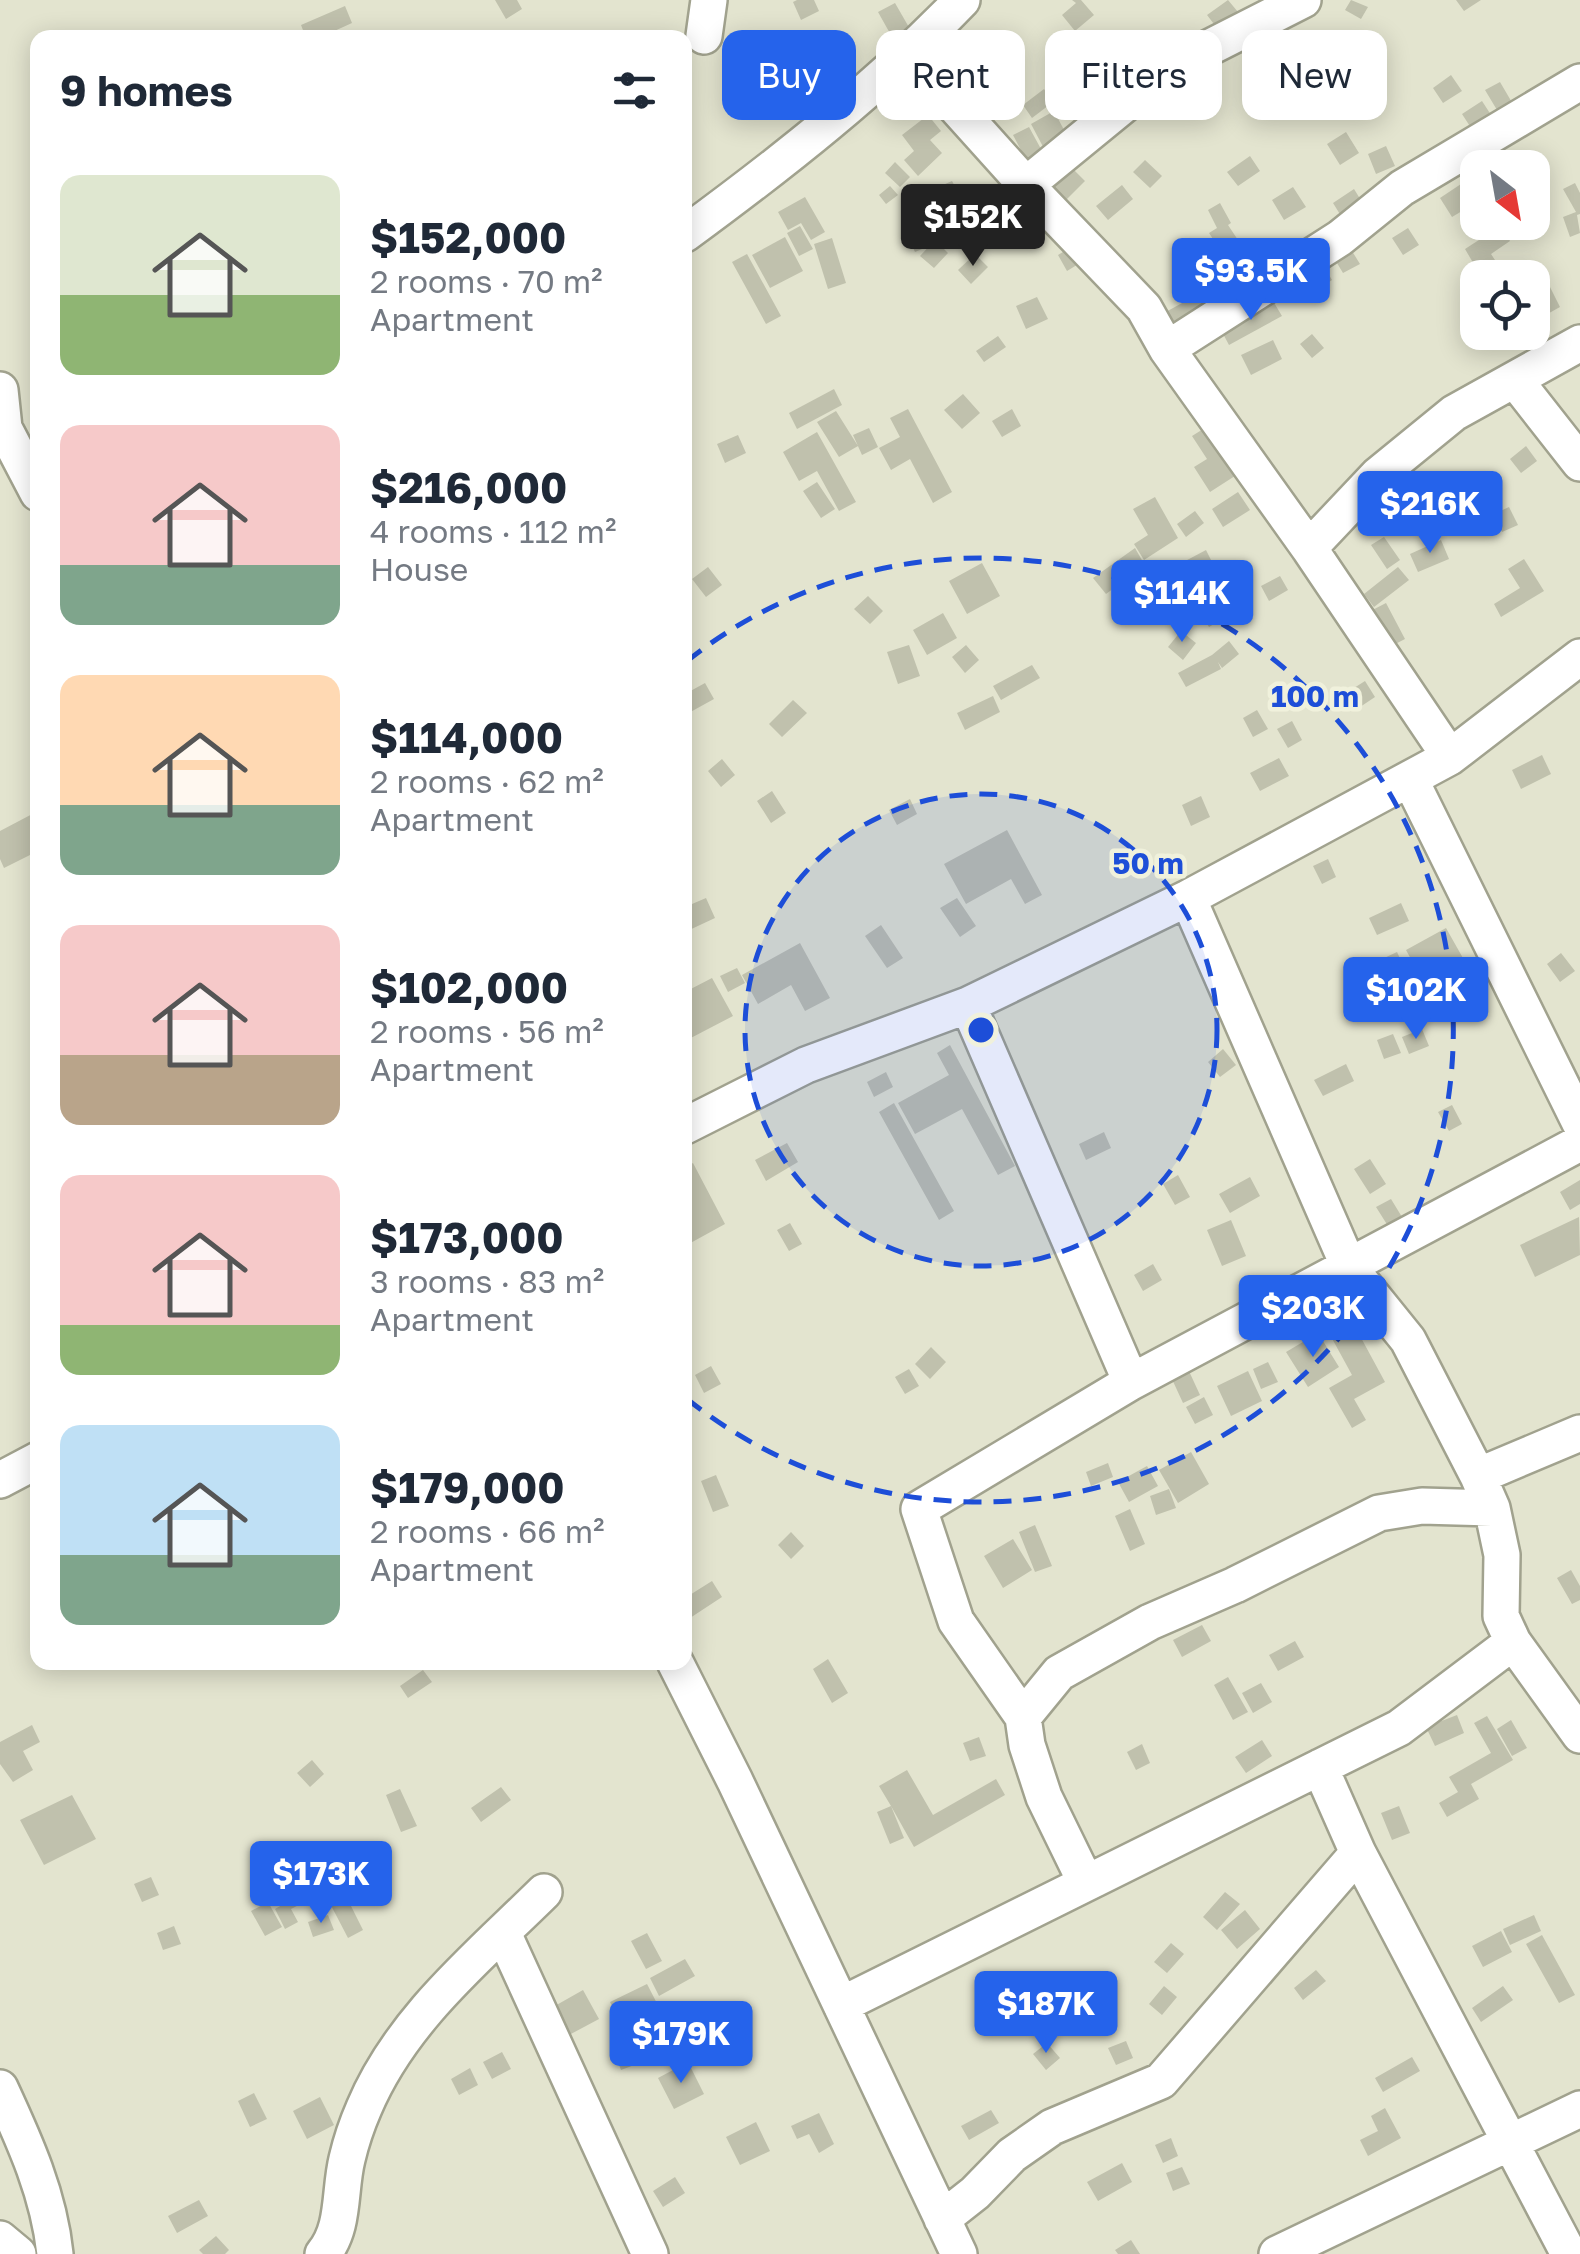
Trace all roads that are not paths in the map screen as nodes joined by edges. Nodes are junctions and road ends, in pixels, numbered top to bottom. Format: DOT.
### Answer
graph roads {
  1 [pos="709,0"];
  2 [pos="962,0"];
  3 [pos="1303,0"];
  4 [pos="933,30"];
  5 [pos="704,36"];
  6 [pos="876,82"];
  7 [pos="1580,82"];
  8 [pos="968,120"];
  9 [pos="1026,185"];
  10 [pos="692,229"];
  11 [pos="1580,343"];
  12 [pos="1167,349"];
  13 [pos="1514,380"];
  14 [pos="0,390"];
  15 [pos="1580,464"];
  16 [pos="30,478"];
  17 [pos="1309,548"];
  18 [pos="1580,658"];
  19 [pos="1450,757"];
  20 [pos="1410,780"];
  21 [pos="1188,898"];
  22 [pos="968,1004"];
  23 [pos="692,1122"];
  24 [pos="1580,1124"];
  25 [pos="1580,1143"];
  26 [pos="1349,1267"];
  27 [pos="1131,1382"];
  28 [pos="1580,1433"];
  29 [pos="30,1464"];
  30 [pos="0,1480"];
  31 [pos="1485,1492"];
  32 [pos="1513,1642"];
  33 [pos="679,1670"];
  34 [pos="1023,1717"];
  35 [pos="1580,1736"];
  36 [pos="1320,1767"];
  37 [pos="1358,1853"];
  38 [pos="1086,1883"];
  39 [pos="544,1892"];
  40 [pos="503,1933"];
  41 [pos="841,2005"];
  42 [pos="0,2088"];
  43 [pos="1580,2108"];
  44 [pos="1510,2141"];
  45 [pos="942,2219"];
  46 [pos="0,2239"];
  47 [pos="18,2254"];
  48 [pos="55,2254"];
  49 [pos="323,2254"];
  50 [pos="650,2254"];
  51 [pos="959,2254"];
  52 [pos="1277,2254"];
  53 [pos="1570,2254"];
  1 -- 5 [label="street"];
  2 -- 4 [label="street"];
  3 -- 9 [label="street"];
  6 -- 10 [label="street"];
  7 -- 12 [label="street"];
  8 -- 9 [label="street"];
  9 -- 12 [label="street"];
  11 -- 13 [label="street"];
  12 -- 17 [label="street"];
  13 -- 15 [label="street"];
  13 -- 17 [label="street"];
  14 -- 16 [label="street"];
  17 -- 19 [label="street"];
  18 -- 19 [label="street"];
  19 -- 20 [label="street"];
  20 -- 21 [label="street"];
  20 -- 24 [label="street"];
  21 -- 22 [label="street"];
  21 -- 26 [label="street"];
  22 -- 23 [label="street"];
  22 -- 27 [label="street"];
  25 -- 26 [label="street"];
  26 -- 27 [label="street"];
  26 -- 31 [label="street"];
  27 -- 34 [label="street"];
  28 -- 31 [label="street"];
  29 -- 30 [label="street"];
  31 -- 32 [label="street"];
  31 -- 34 [label="street"];
  32 -- 35 [label="street"];
  32 -- 36 [label="street"];
  33 -- 41 [label="street"];
  34 -- 38 [label="street"];
  36 -- 37 [label="street"];
  36 -- 38 [label="street"];
  37 -- 44 [label="street"];
  37 -- 45 [label="street"];
  38 -- 41 [label="street"];
  39 -- 40 [label="street"];
  40 -- 49 [label="street"];
  40 -- 50 [label="street"];
  41 -- 45 [label="street"];
  42 -- 48 [label="street"];
  43 -- 44 [label="street"];
  44 -- 52 [label="street"];
  44 -- 53 [label="street"];
  45 -- 51 [label="street"];
  46 -- 47 [label="street"];
}
